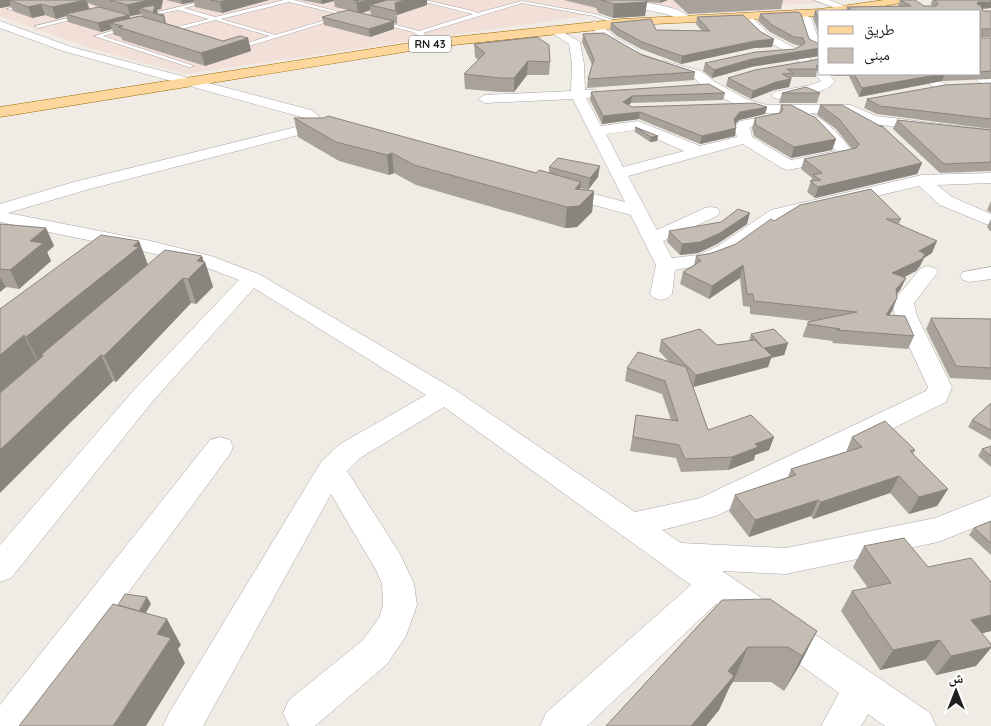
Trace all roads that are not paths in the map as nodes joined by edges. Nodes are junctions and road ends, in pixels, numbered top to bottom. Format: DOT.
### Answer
graph roads {
  1 [pos="51,0"];
  2 [pos="213,0"];
  3 [pos="288,0"];
  4 [pos="418,0"];
  5 [pos="449,0"];
  6 [pos="611,0"];
  7 [pos="819,0"];
  8 [pos="900,0"];
  9 [pos="409,2"];
  10 [pos="432,3"];
  11 [pos="329,5"];
  12 [pos="862,7"];
  13 [pos="178,8"];
  14 [pos="320,8"];
  15 [pos="9,9"];
  16 [pos="830,10"];
  17 [pos="818,11"];
  18 [pos="797,13"];
  19 [pos="91,14"];
  20 [pos="349,15"];
  21 [pos="476,15"];
  22 [pos="745,16"];
  23 [pos="358,17"];
  24 [pos="137,18"];
  25 [pos="686,18"];
  26 [pos="214,19"];
  27 [pos="377,22"];
  28 [pos="616,22"];
  29 [pos="0,24"];
  30 [pos="594,24"];
  31 [pos="38,26"];
  32 [pos="134,27"];
  33 [pos="159,29"];
  34 [pos="553,29"];
  35 [pos="167,31"];
  36 [pos="419,33"];
  37 [pos="175,34"];
  38 [pos="275,36"];
  39 [pos="435,43"];
  40 [pos="817,46"];
  41 [pos="227,50"];
  42 [pos="791,50"];
  43 [pos="772,52"];
  44 [pos="814,61"];
  45 [pos="708,64"];
  46 [pos="791,65"];
  47 [pos="191,66"];
  48 [pos="681,70"];
  49 [pos="823,75"];
  50 [pos="925,75"];
  51 [pos="726,80"];
  52 [pos="974,80"];
  53 [pos="193,82"];
  54 [pos="710,84"];
  55 [pos="991,85"];
  56 [pos="691,86"];
  57 [pos="925,90"];
  58 [pos="606,93"];
  59 [pos="578,95"];
  60 [pos="485,99"];
  61 [pos="862,101"];
  62 [pos="752,105"];
  63 [pos="717,107"];
  64 [pos="850,109"];
  65 [pos="789,110"];
  66 [pos="0,112"];
  67 [pos="772,119"];
  68 [pos="873,120"];
  69 [pos="310,123"];
  70 [pos="330,125"];
  71 [pos="596,131"];
  72 [pos="991,134"];
  73 [pos="745,139"];
  74 [pos="893,140"];
  75 [pos="698,151"];
  76 [pos="620,173"];
  77 [pos="926,175"];
  78 [pos="991,178"];
  79 [pos="543,185"];
  80 [pos="0,210"];
  81 [pos="637,211"];
  82 [pos="711,212"];
  83 [pos="0,216"];
  84 [pos="991,221"];
  85 [pos="110,238"];
  86 [pos="653,239"];
  87 [pos="181,254"];
  88 [pos="87,256"];
  89 [pos="666,265"];
  90 [pos="928,272"];
  91 [pos="159,273"];
  92 [pos="991,273"];
  93 [pos="970,276"];
  94 [pos="252,278"];
  95 [pos="661,294"];
  96 [pos="445,396"];
  97 [pos="220,447"];
  98 [pos="331,469"];
  99 [pos="991,508"];
  100 [pos="632,525"];
  101 [pos="674,556"];
  102 [pos="0,568"];
  103 [pos="715,584"];
  104 [pos="862,689"];
  105 [pos="302,713"];
  106 [pos="7,726"];
  107 [pos="182,726"];
  108 [pos="558,726"];
  109 [pos="840,726"];
  110 [pos="918,726"];
  1 -- 15 [label="lane"];
  2 -- 13 [label="lane"];
  3 -- 14 [label="lane"];
  3 -- 26 [label="lane"];
  4 -- 9 [label="lane"];
  4 -- 10 [label="lane"];
  5 -- 10 [label="lane"];
  6 -- 25 [label="street"];
  7 -- 12 [label="street"];
  8 -- 12 [label="main road"];
  10 -- 21 [label="lane"];
  11 -- 14 [label="lane"];
  12 -- 16 [label="main road, RN 43"];
  13 -- 24 [label="lane"];
  13 -- 26 [label="lane"];
  14 -- 20 [label="lane"];
  17 -- 18 [label="main road, RN 43"];
  18 -- 22 [label="main road, RN 43"];
  18 -- 40 [label="street"];
  19 -- 31 [label="lane"];
  20 -- 23 [label="lane"];
  20 -- 38 [label="lane"];
  21 -- 28 [label="lane"];
  21 -- 36 [label="lane"];
  22 -- 25 [label="main road, RN 43"];
  22 -- 42 [label="street"];
  25 -- 28 [label="main road, RN 43"];
  26 -- 35 [label="lane"];
  26 -- 38 [label="lane"];
  27 -- 36 [label="lane"];
  28 -- 30 [label="main road, RN 43"];
  29 -- 53 [label="street"];
  30 -- 34 [label="main road, RN 43"];
  30 -- 48 [label="street"];
  32 -- 47 [label="lane"];
  33 -- 35 [label="lane"];
  34 -- 39 [label="main road, RN 43"];
  34 -- 59 [label="street"];
  35 -- 37 [label="lane"];
  36 -- 39 [label="lane"];
  38 -- 41 [label="lane"];
  39 -- 53 [label="main road, RN 43"];
  40 -- 42 [label="street"];
  42 -- 43 [label="street"];
  42 -- 44 [label="street"];
  44 -- 46 [label="street"];
  45 -- 48 [label="street"];
  48 -- 54 [label="street"];
  49 -- 62 [label="street"];
  50 -- 57 [label="street"];
  51 -- 54 [label="street"];
  52 -- 55 [label="street"];
  53 -- 66 [label="main road, RN 43"];
  53 -- 69 [label="street"];
  54 -- 56 [label="street"];
  54 -- 62 [label="street"];
  58 -- 59 [label="street"];
  59 -- 60 [label="street"];
  59 -- 71 [label="street"];
  61 -- 64 [label="street"];
  62 -- 63 [label="street"];
  62 -- 65 [label="street"];
  64 -- 65 [label="street"];
  64 -- 68 [label="street"];
  65 -- 73 [label="street"];
  67 -- 73 [label="street"];
  68 -- 72 [label="street"];
  68 -- 74 [label="street"];
  69 -- 70 [label="street"];
  69 -- 80 [label="street"];
  71 -- 75 [label="street"];
  71 -- 76 [label="street"];
  73 -- 75 [label="street"];
  75 -- 76 [label="street"];
  76 -- 81 [label="street"];
  77 -- 78 [label="street"];
  77 -- 84 [label="street"];
  77 -- 89 [label="street"];
  79 -- 81 [label="street"];
  81 -- 86 [label="street"];
  82 -- 86 [label="street"];
  83 -- 85 [label="street"];
  85 -- 87 [label="street"];
  85 -- 88 [label="street"];
  86 -- 89 [label="street"];
  87 -- 91 [label="street"];
  87 -- 94 [label="street"];
  89 -- 95 [label="street"];
  90 -- 100 [label="street"];
  92 -- 93 [label="street"];
  94 -- 96 [label="street"];
  94 -- 102 [label="street"];
  96 -- 98 [label="street"];
  96 -- 100 [label="street"];
  97 -- 106 [label="street"];
  98 -- 105 [label="street"];
  98 -- 107 [label="street"];
  99 -- 101 [label="street"];
  100 -- 101 [label="street"];
  101 -- 103 [label="street"];
  103 -- 104 [label="street"];
  103 -- 108 [label="street"];
  104 -- 109 [label="street"];
  104 -- 110 [label="street"];
}
